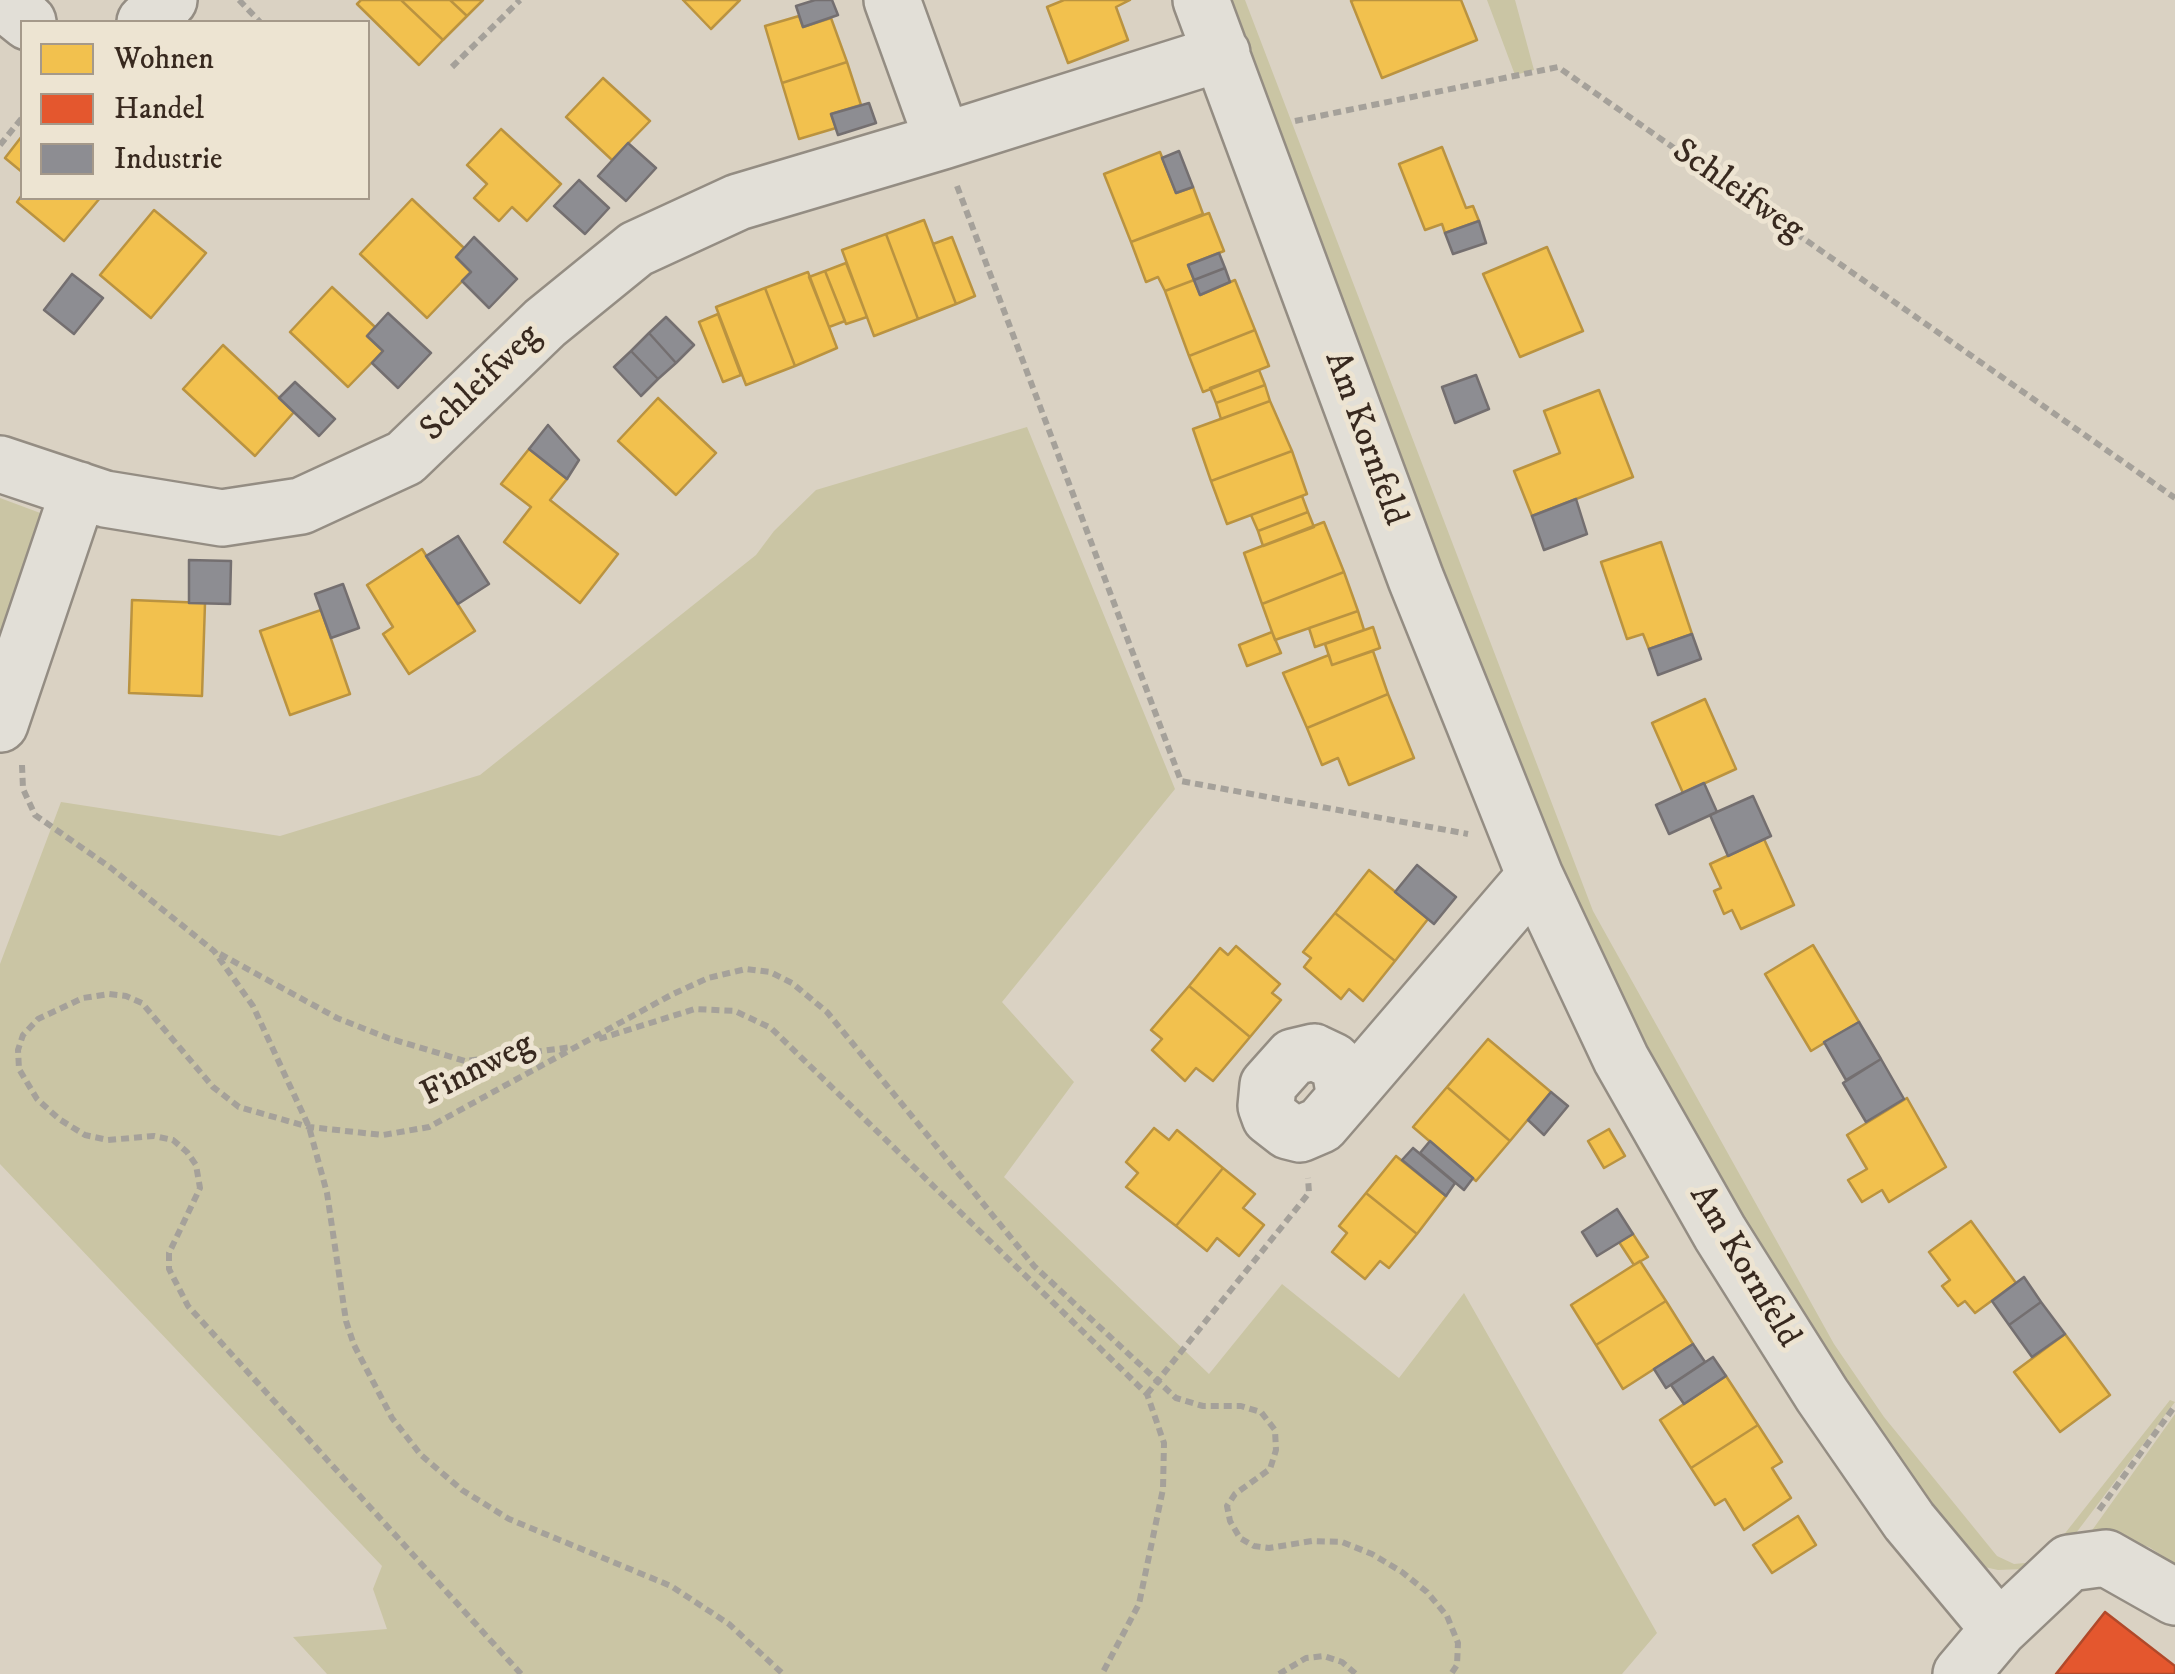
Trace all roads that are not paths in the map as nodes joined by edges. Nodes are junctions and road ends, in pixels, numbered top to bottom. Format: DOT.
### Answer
graph roads {
  1 [pos="1,0"];
  2 [pos="169,0"];
  3 [pos="892,0"];
  4 [pos="1202,0"];
  5 [pos="26,20"];
  6 [pos="147,20"];
  7 [pos="1222,52"];
  8 [pos="943,142"];
  9 [pos="0,464"];
  10 [pos="79,490"];
  11 [pos="11,742"];
  12 [pos="1528,860"];
  13 [pos="1323,1118"];
  14 [pos="2175,1597"];
  15 [pos="1999,1629"];
  16 [pos="1961,1674"];
  1 -- 5 [label="street"];
  2 -- 6 [label="street"];
  3 -- 8 [label="street"];
  4 -- 7 [label="street, Am Kornfeld"];
  7 -- 8 [label="street, Schleifweg"];
  7 -- 12 [label="street, Am Kornfeld"];
  8 -- 10 [label="street, Schleifweg"];
  9 -- 10 [label="street, Schleifweg"];
  10 -- 11 [label="street"];
  12 -- 13 [label="street"];
  12 -- 15 [label="street, Am Kornfeld"];
  14 -- 15 [label="street"];
  15 -- 16 [label="street"];
}
